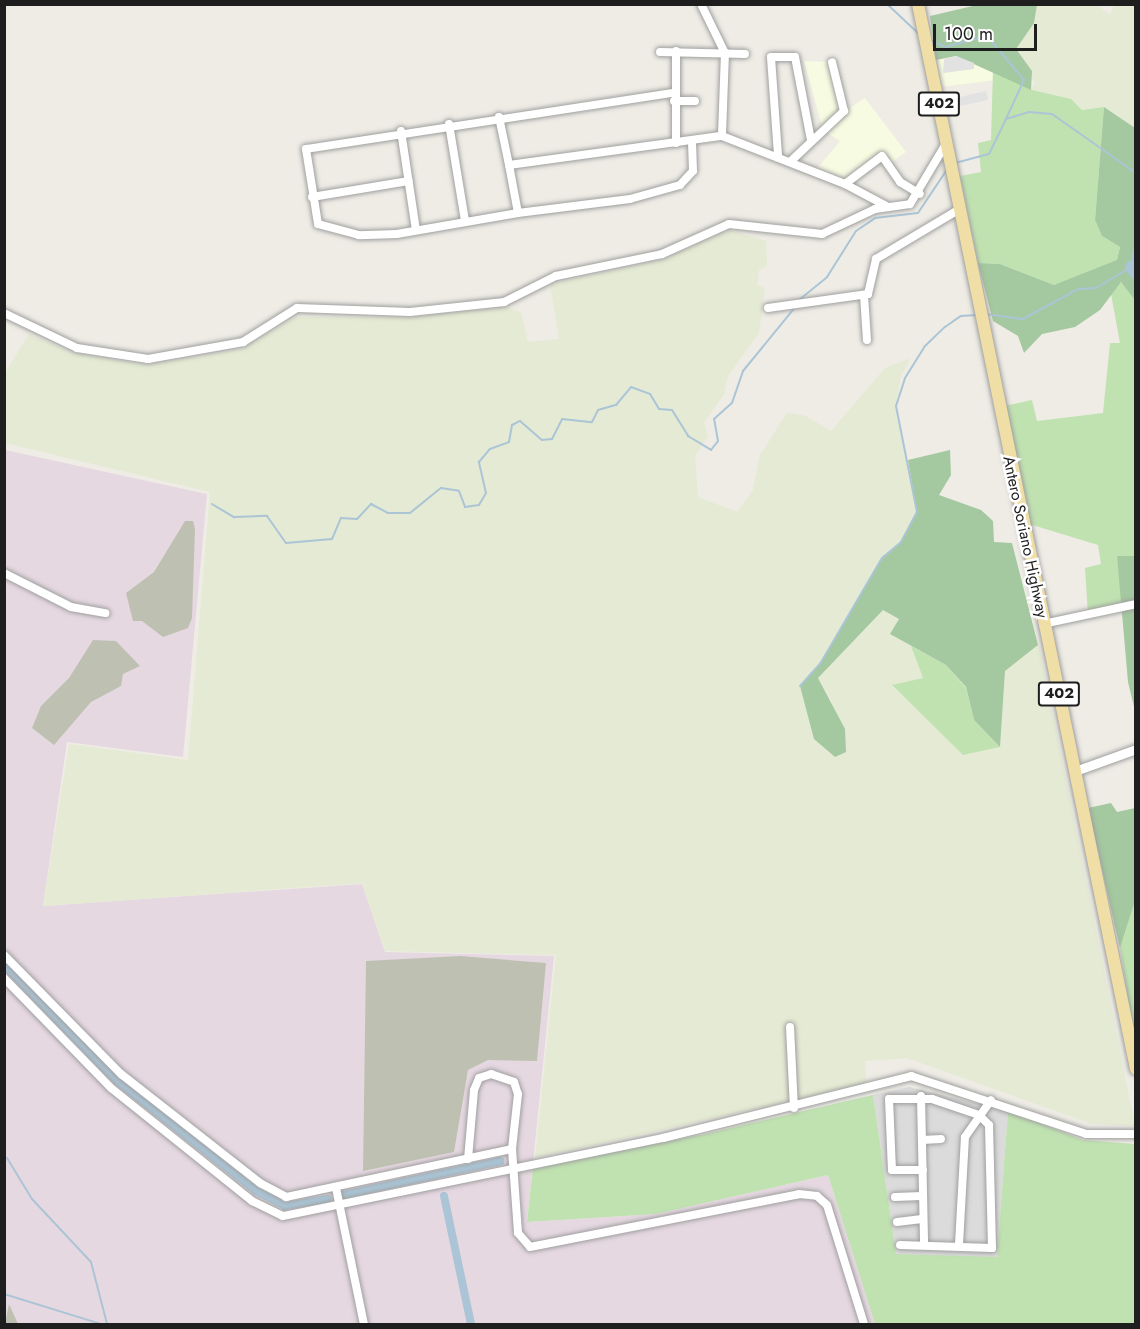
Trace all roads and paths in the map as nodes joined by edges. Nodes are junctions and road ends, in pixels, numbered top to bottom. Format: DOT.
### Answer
graph roads {
  1 [pos="701,4"];
  2 [pos="918,4"];
  3 [pos="676,51"];
  4 [pos="660,52"];
  5 [pos="725,53"];
  6 [pos="745,54"];
  7 [pos="832,62"];
  8 [pos="674,97"];
  9 [pos="696,101"];
  10 [pos="499,117"];
  11 [pos="449,124"];
  12 [pos="401,131"];
  13 [pos="722,136"];
  14 [pos="811,140"];
  15 [pos="948,141"];
  16 [pos="692,142"];
  17 [pos="676,143"];
  18 [pos="778,155"];
  19 [pos="791,161"];
  20 [pos="509,165"];
  21 [pos="409,181"];
  22 [pos="845,184"];
  23 [pos="920,194"];
  24 [pos="312,196"];
  25 [pos="888,207"];
  26 [pos="960,209"];
  27 [pos="518,213"];
  28 [pos="465,221"];
  29 [pos="416,230"];
  30 [pos="864,295"];
  31 [pos="768,308"];
  32 [pos="4,314"];
  33 [pos="867,340"];
  34 [pos="4,573"];
  35 [pos="1136,604"];
  36 [pos="105,613"];
  37 [pos="1043,624"];
  38 [pos="1136,749"];
  39 [pos="1075,771"];
  40 [pos="4,955"];
  41 [pos="15,966"];
  42 [pos="4,977"];
  43 [pos="789,1027"];
  44 [pos="1136,1069"];
  45 [pos="921,1096"];
  46 [pos="991,1100"];
  47 [pos="794,1108"];
  48 [pos="979,1115"];
  49 [pos="1136,1134"];
  50 [pos="941,1138"];
  51 [pos="922,1140"];
  52 [pos="512,1149"];
  53 [pos="468,1159"];
  54 [pos="513,1166"];
  55 [pos="923,1170"];
  56 [pos="336,1188"];
  57 [pos="922,1196"];
  58 [pos="894,1197"];
  59 [pos="341,1208"];
  60 [pos="922,1219"];
  61 [pos="897,1222"];
  62 [pos="960,1244"];
  63 [pos="900,1245"];
  64 [pos="924,1245"];
  65 [pos="364,1324"];
  66 [pos="864,1324"];
  1 -- 5 [label="street"];
  2 -- 15 [label="main road, Antero Soriano Highway / 402"];
  3 -- 4 [label="street"];
  3 -- 5 [label="street"];
  3 -- 8 [label="street"];
  5 -- 6 [label="street"];
  5 -- 13 [label="street"];
  7 -- 14 [label="street"];
  8 -- 9 [label="street"];
  8 -- 10 [label="street"];
  8 -- 17 [label="street"];
  10 -- 11 [label="street"];
  10 -- 20 [label="street"];
  11 -- 12 [label="street"];
  11 -- 28 [label="street"];
  12 -- 21 [label="street"];
  12 -- 24 [label="street"];
  13 -- 16 [label="street"];
  13 -- 18 [label="street"];
  14 -- 18 [label="street"];
  14 -- 19 [label="street"];
  15 -- 23 [label="street"];
  15 -- 26 [label="main road, Antero Soriano Highway / 402"];
  16 -- 17 [label="street"];
  16 -- 27 [label="street"];
  17 -- 20 [label="street"];
  18 -- 19 [label="street"];
  19 -- 22 [label="street"];
  20 -- 27 [label="street"];
  21 -- 24 [label="street"];
  21 -- 29 [label="street"];
  22 -- 23 [label="street"];
  22 -- 25 [label="street"];
  23 -- 25 [label="street"];
  24 -- 29 [label="street"];
  25 -- 32 [label="street"];
  26 -- 30 [label="street"];
  26 -- 37 [label="main road, Antero Soriano Highway / 402"];
  27 -- 28 [label="street"];
  28 -- 29 [label="street"];
  30 -- 31 [label="street"];
  30 -- 33 [label="street"];
  34 -- 36 [label="street"];
  35 -- 37 [label="street"];
  37 -- 39 [label="main road, Antero Soriano Highway / 402"];
  38 -- 39 [label="street"];
  39 -- 44 [label="main road, Antero Soriano Highway / 402"];
  40 -- 41 [label="street"];
  41 -- 42 [label="street"];
  41 -- 56 [label="street"];
  42 -- 59 [label="street"];
  43 -- 47 [label="street"];
  45 -- 48 [label="street"];
  45 -- 51 [label="street"];
  45 -- 55 [label="street"];
  46 -- 47 [label="street"];
  46 -- 48 [label="street"];
  46 -- 49 [label="street"];
  47 -- 54 [label="street"];
  48 -- 62 [label="street"];
  48 -- 62 [label="street"];
  50 -- 51 [label="street"];
  51 -- 55 [label="street"];
  52 -- 53 [label="street"];
  52 -- 53 [label="street"];
  52 -- 54 [label="street"];
  53 -- 56 [label="street"];
  54 -- 59 [label="street"];
  54 -- 66 [label="street"];
  55 -- 57 [label="street"];
  56 -- 59 [label="street"];
  57 -- 58 [label="street"];
  57 -- 60 [label="street"];
  59 -- 65 [label="street"];
  60 -- 61 [label="street"];
  60 -- 64 [label="street"];
  62 -- 64 [label="street"];
  63 -- 64 [label="street"];
}
